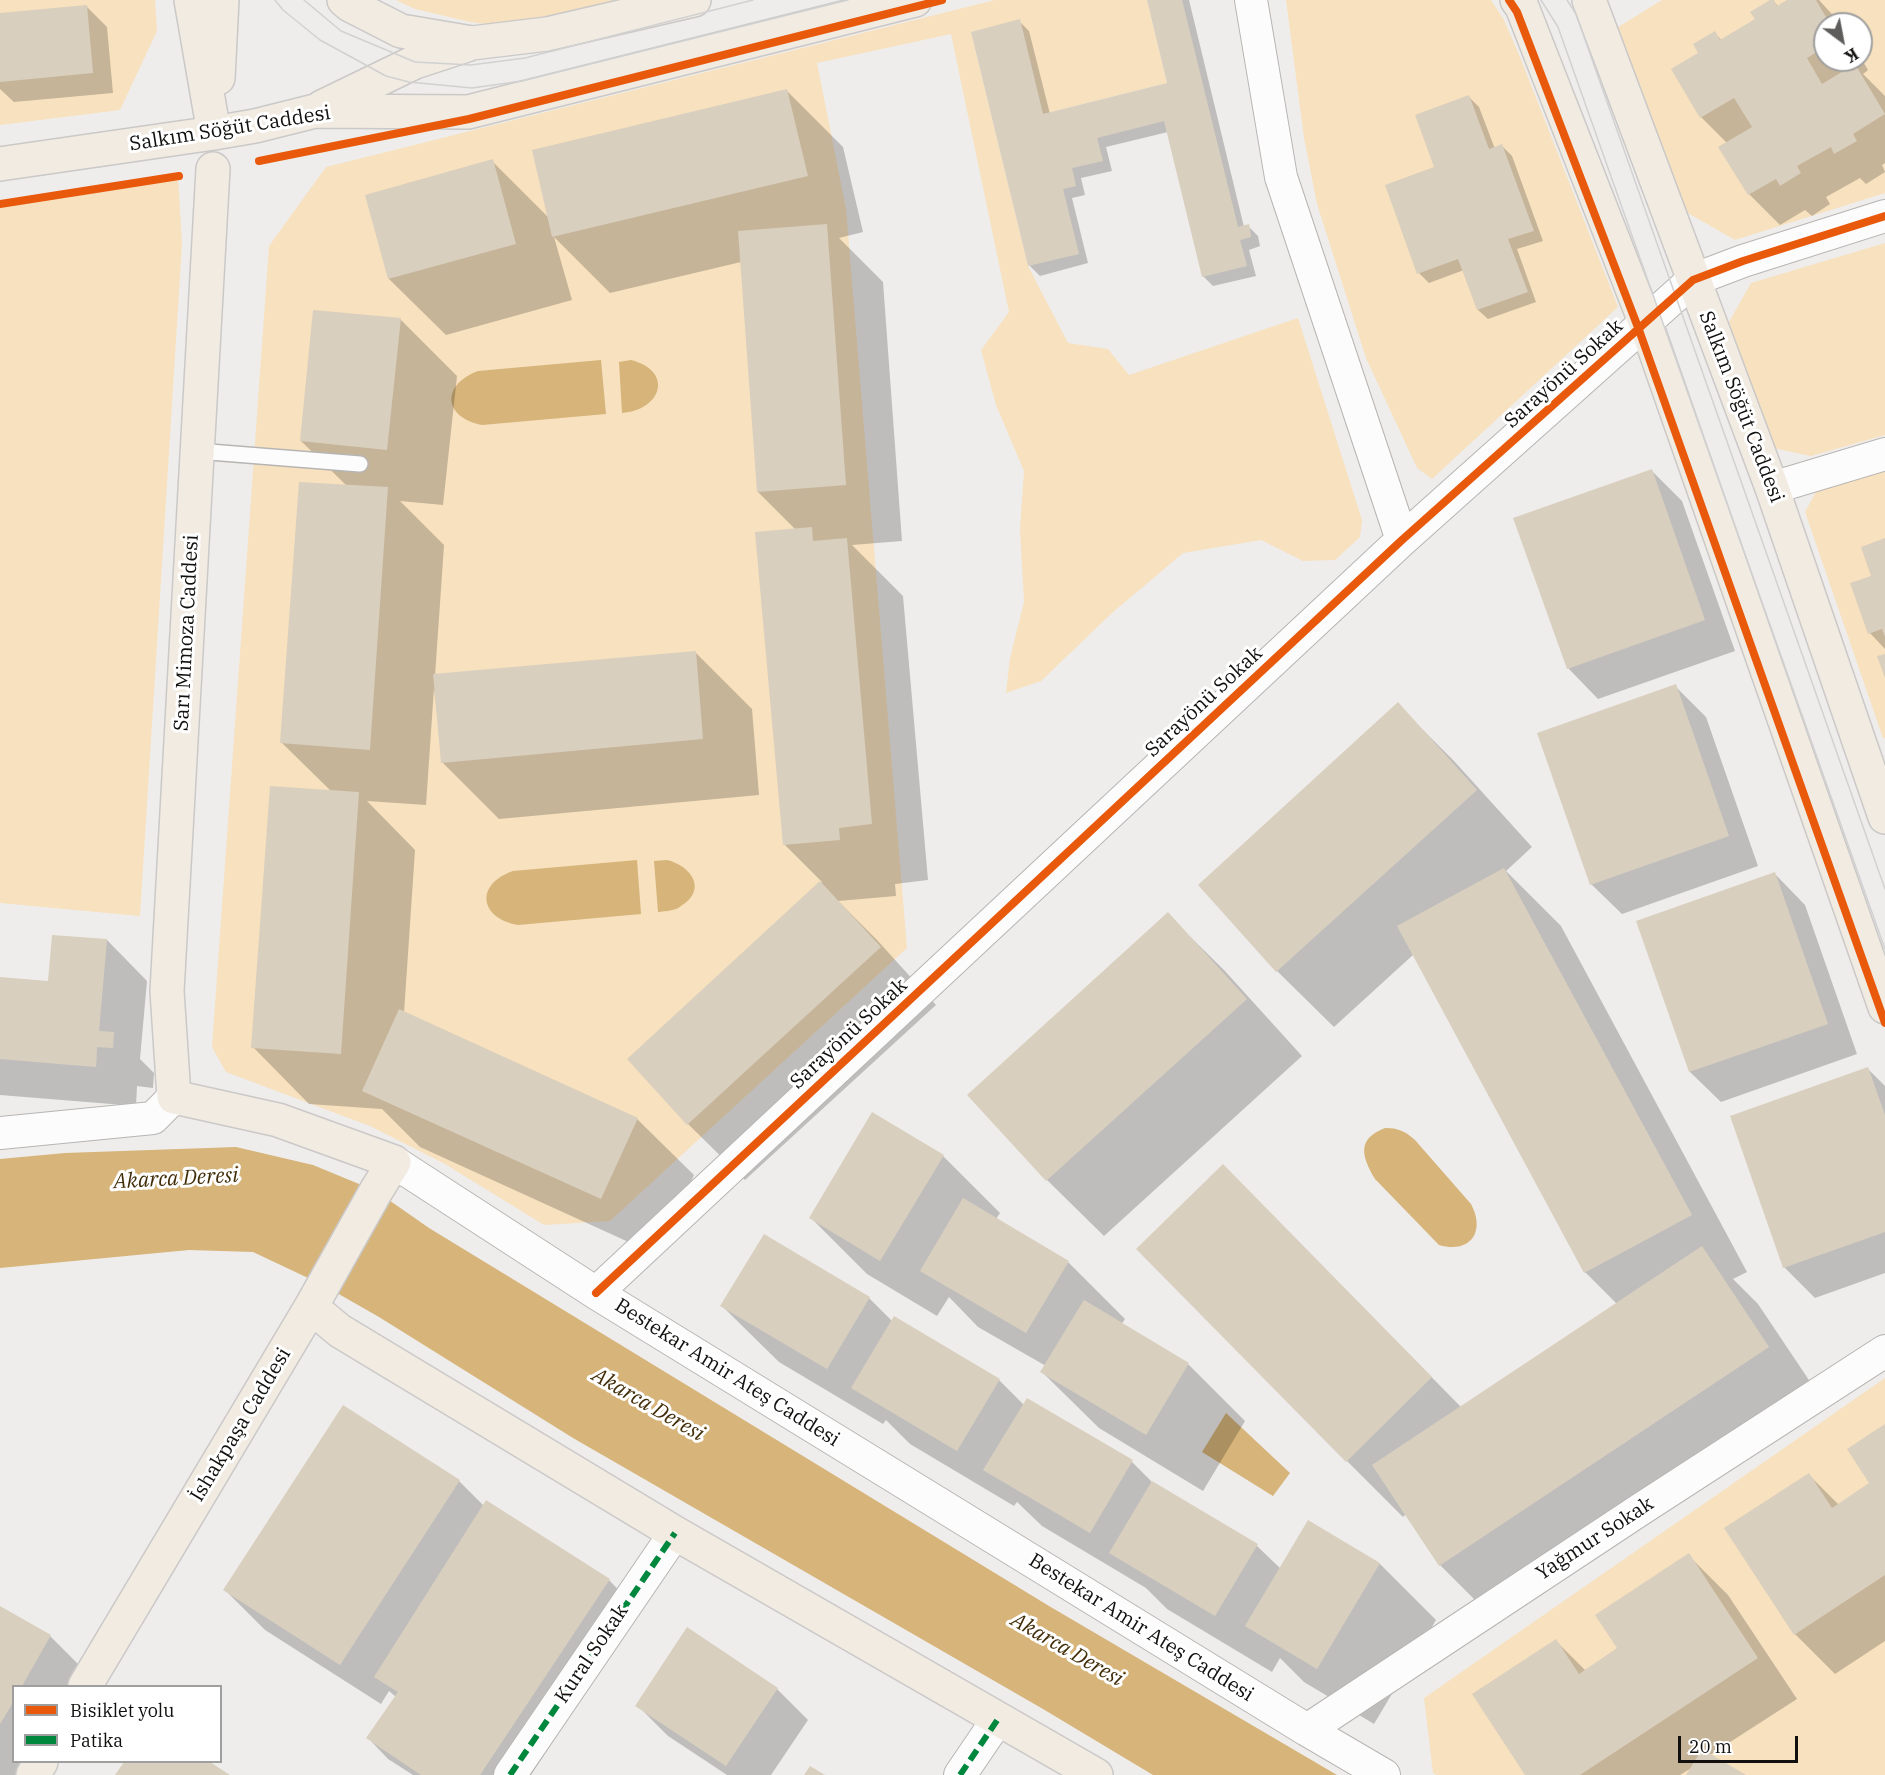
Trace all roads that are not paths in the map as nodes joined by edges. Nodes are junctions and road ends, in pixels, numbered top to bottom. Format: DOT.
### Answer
graph roads {
  1 [pos="191,0"];
  2 [pos="222,0"];
  3 [pos="344,0"];
  4 [pos="694,0"];
  5 [pos="915,0"];
  6 [pos="1251,0"];
  7 [pos="1517,0"];
  8 [pos="1589,0"];
  9 [pos="472,43"];
  10 [pos="315,111"];
  11 [pos="214,134"];
  12 [pos="0,164"];
  13 [pos="213,170"];
  14 [pos="1885,216"];
  15 [pos="1693,280"];
  16 [pos="1646,324"];
  17 [pos="197,451"];
  18 [pos="1885,454"];
  19 [pos="360,464"];
  20 [pos="1772,488"];
  21 [pos="1402,540"];
  22 [pos="1885,817"];
  23 [pos="1885,1007"];
  24 [pos="174,1097"];
  25 [pos="0,1133"];
  26 [pos="394,1162"];
  27 [pos="596,1293"];
  28 [pos="317,1296"];
  29 [pos="1885,1351"];
  30 [pos="675,1533"];
  31 [pos="87,1685"];
  32 [pos="998,1719"];
  33 [pos="1307,1730"];
  34 [pos="510,1775"];
  35 [pos="960,1775"];
  36 [pos="1096,1775"];
  37 [pos="1384,1775"];
  1 -- 11 [label="main road"];
  2 -- 11 [label="main road"];
  3 -- 9 [label="main road"];
  4 -- 9 [label="main road"];
  5 -- 10 [label="main road, Salkım Söğüt Caddesi"];
  6 -- 21 [label="street"];
  7 -- 16 [label="main road"];
  8 -- 15 [label="main road, Salkım Söğüt Caddesi"];
  9 -- 10 [label="main road"];
  10 -- 11 [label="main road, Salkım Söğüt Caddesi"];
  11 -- 12 [label="main road, Salkım Söğüt Caddesi"];
  13 -- 17 [label="main road, Sarı Mimoza Caddesi"];
  14 -- 15 [label="street, Sarayönü Sokak"];
  15 -- 16 [label="street, Sarayönü Sokak"];
  15 -- 20 [label="main road, Salkım Söğüt Caddesi"];
  16 -- 21 [label="street, Sarayönü Sokak"];
  16 -- 23 [label="main road"];
  17 -- 19 [label="lane"];
  17 -- 24 [label="main road, Sarı Mimoza Caddesi"];
  18 -- 20 [label="street"];
  20 -- 22 [label="main road, Salkım Söğüt Caddesi"];
  21 -- 27 [label="street, Sarayönü Sokak"];
  24 -- 25 [label="street"];
  24 -- 26 [label="main road, Bestekar Amir Ateş Caddesi"];
  26 -- 27 [label="street, Bestekar Amir Ateş Caddesi"];
  26 -- 28 [label="main road, İshakpaşa Caddesi"];
  27 -- 33 [label="street, Bestekar Amir Ateş Caddesi"];
  28 -- 30 [label="main road"];
  28 -- 31 [label="main road, İshakpaşa Caddesi"];
  29 -- 33 [label="street, Yağmur Sokak"];
  30 -- 32 [label="main road"];
  30 -- 34 [label="street, Kural Sokak"];
  32 -- 35 [label="street"];
  32 -- 36 [label="main road"];
  33 -- 37 [label="street, Bestekar Amir Ateş Caddesi"];
}
